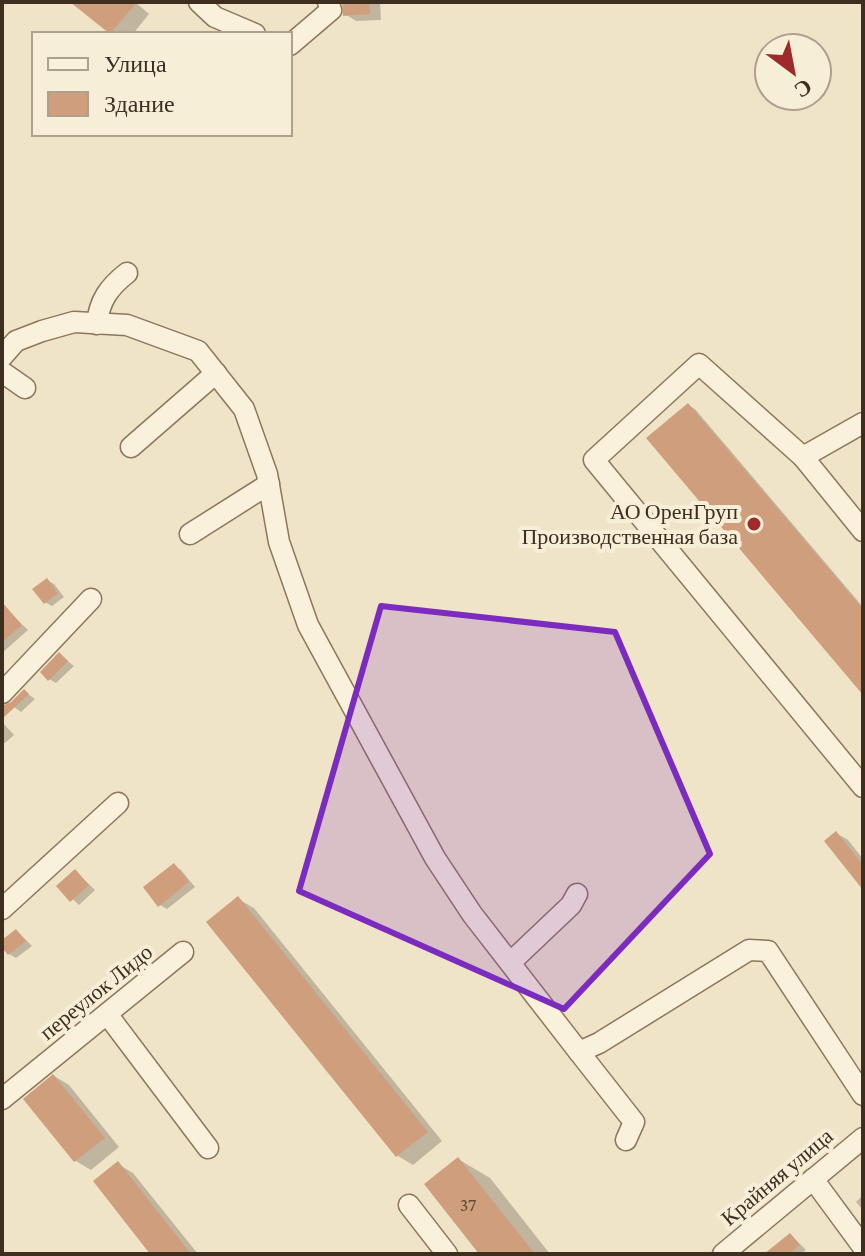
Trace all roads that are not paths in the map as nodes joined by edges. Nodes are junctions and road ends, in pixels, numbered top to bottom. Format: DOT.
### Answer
graph roads {
  1 [pos="199,2"];
  2 [pos="328,2"];
  3 [pos="250,32"];
  4 [pos="292,43"];
  5 [pos="127,273"];
  6 [pos="97,324"];
  7 [pos="2,357"];
  8 [pos="2,372"];
  9 [pos="216,373"];
  10 [pos="25,388"];
  11 [pos="863,423"];
  12 [pos="131,447"];
  13 [pos="803,457"];
  14 [pos="269,484"];
  15 [pos="863,531"];
  16 [pos="190,534"];
  17 [pos="91,599"];
  18 [pos="2,693"];
  19 [pos="863,787"];
  20 [pos="118,803"];
  21 [pos="577,894"];
  22 [pos="2,909"];
  23 [pos="183,952"];
  24 [pos="511,962"];
  25 [pos="107,1014"];
  26 [pos="579,1052"];
  27 [pos="863,1095"];
  28 [pos="2,1099"];
  29 [pos="863,1138"];
  30 [pos="626,1140"];
  31 [pos="208,1148"];
  32 [pos="813,1179"];
  33 [pos="409,1205"];
  34 [pos="863,1247"];
  35 [pos="447,1254"];
  36 [pos="723,1254"];
  1 -- 3 [label="street"];
  2 -- 4 [label="street"];
  5 -- 6 [label="street"];
  6 -- 7 [label="street"];
  6 -- 9 [label="street"];
  8 -- 10 [label="street"];
  9 -- 12 [label="street"];
  9 -- 14 [label="street"];
  11 -- 13 [label="street"];
  13 -- 15 [label="street"];
  13 -- 19 [label="street"];
  14 -- 16 [label="street"];
  14 -- 24 [label="street"];
  17 -- 18 [label="street"];
  20 -- 22 [label="street"];
  21 -- 24 [label="street"];
  23 -- 25 [label="street, переулок Лидо"];
  24 -- 26 [label="street"];
  25 -- 28 [label="street, переулок Лидо"];
  25 -- 31 [label="street"];
  26 -- 27 [label="street"];
  26 -- 30 [label="street"];
  29 -- 32 [label="street, Крайняя улица"];
  32 -- 34 [label="street"];
  32 -- 36 [label="street, Крайняя улица"];
  33 -- 35 [label="street"];
}
